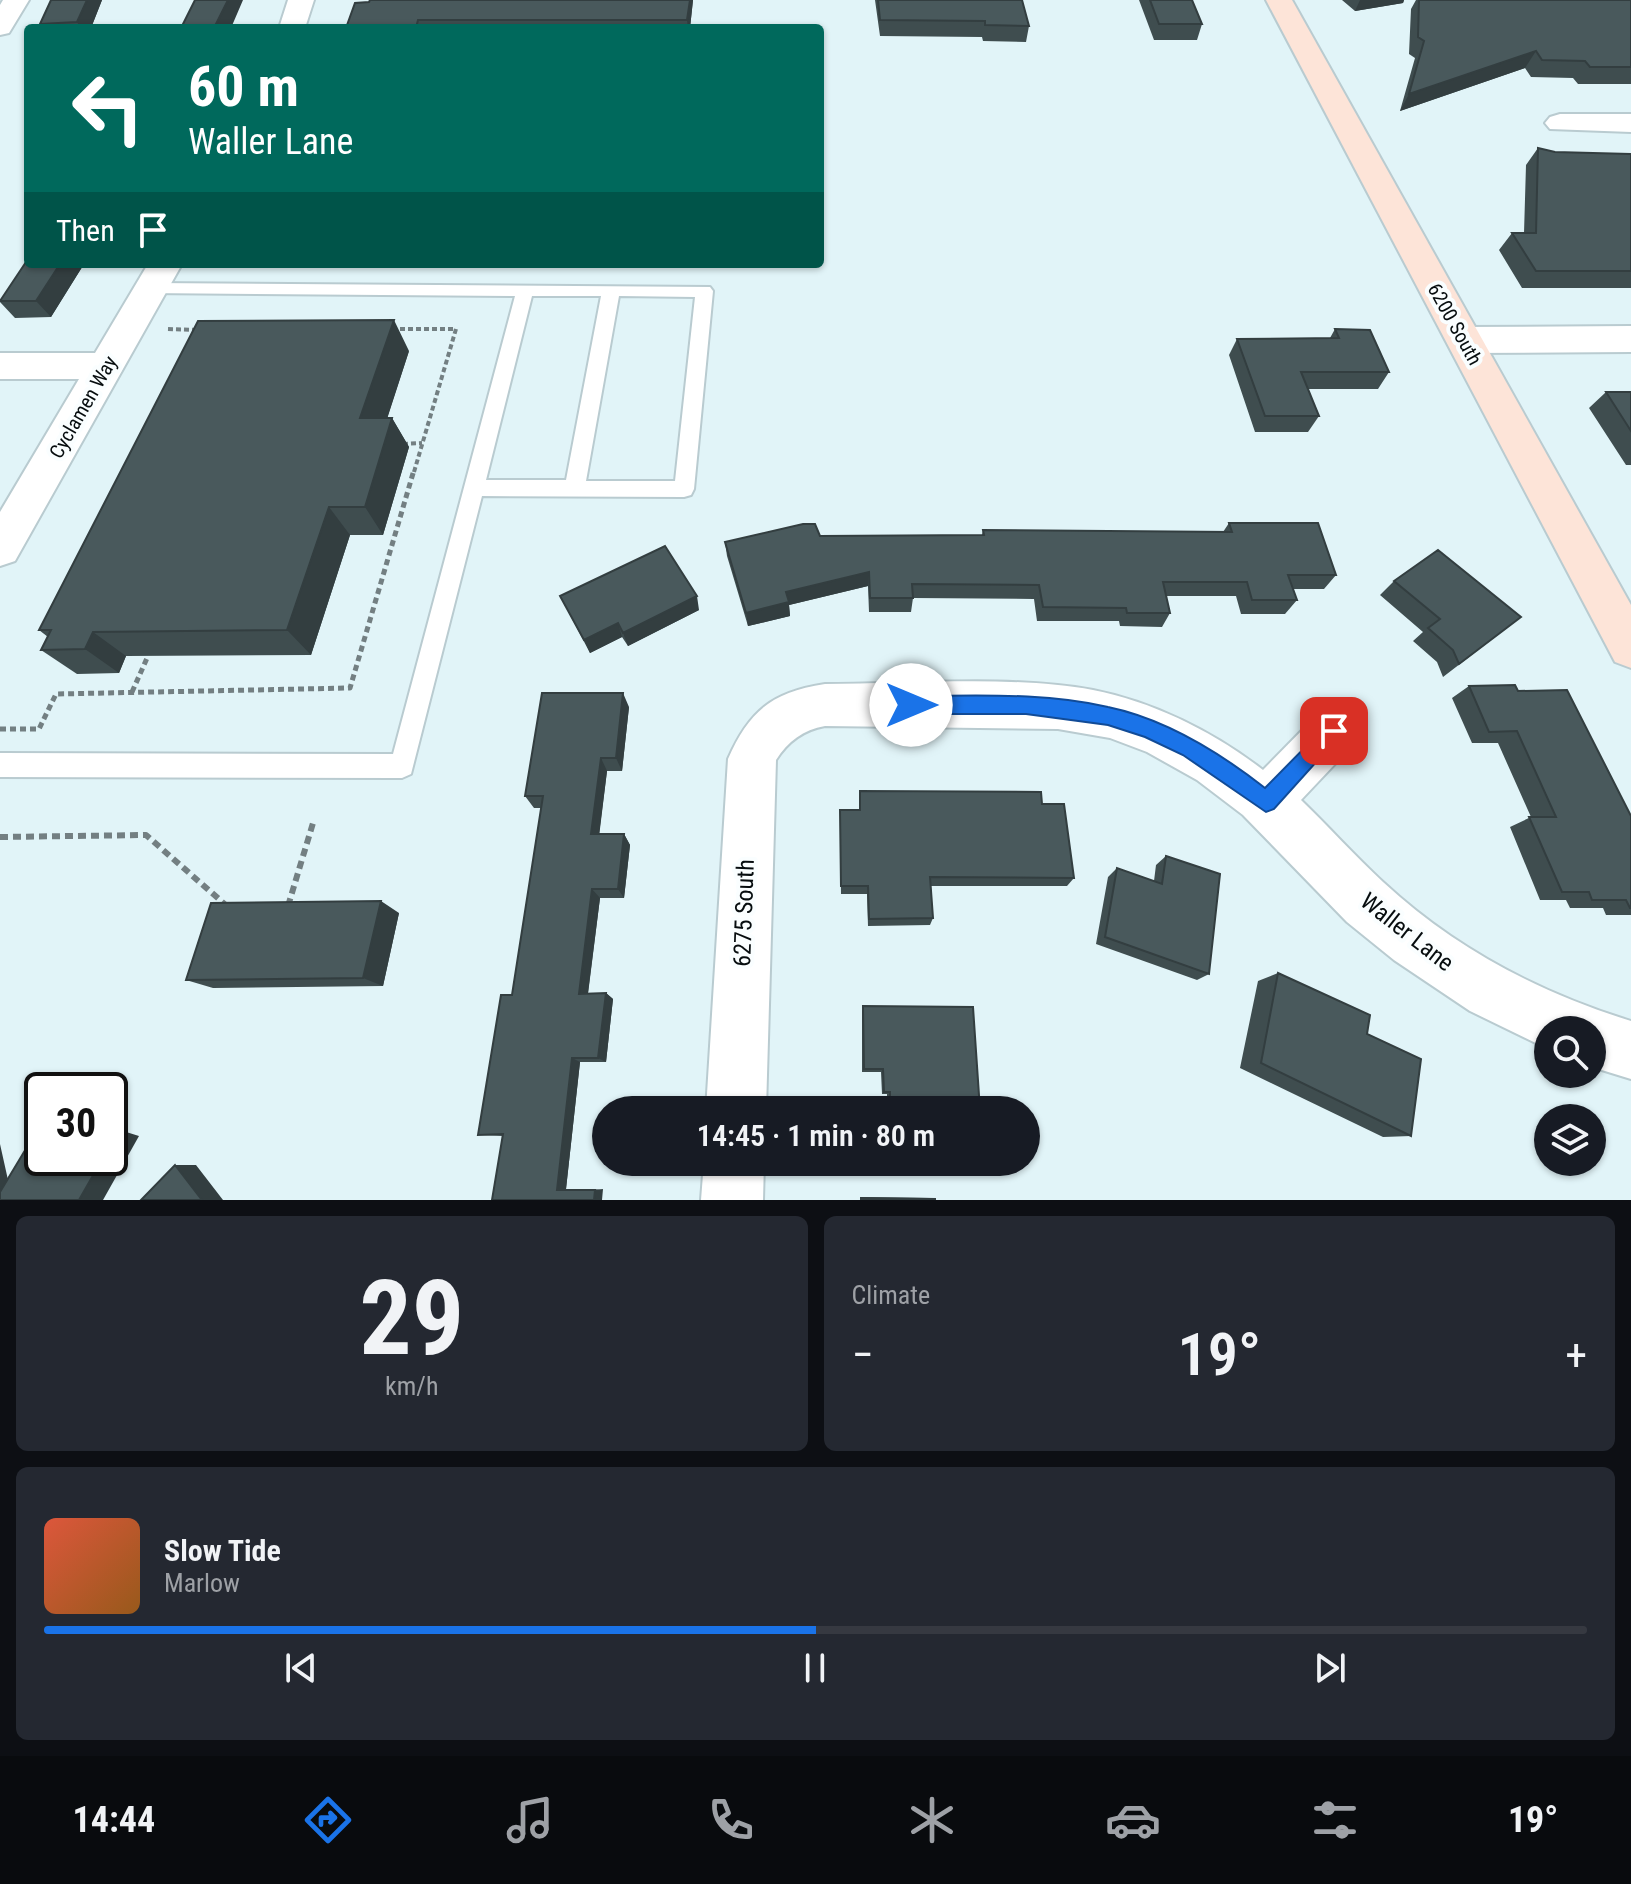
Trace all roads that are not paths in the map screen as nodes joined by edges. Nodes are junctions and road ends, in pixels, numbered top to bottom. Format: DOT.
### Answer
graph roads {
  1 [pos="16,0"];
  2 [pos="305,0"];
  3 [pos="1279,0"];
  4 [pos="294,24"];
  5 [pos="0,27"];
  6 [pos="1560,123"];
  7 [pos="1631,123"];
  8 [pos="158,277"];
  9 [pos="611,290"];
  10 [pos="525,291"];
  11 [pos="1631,339"];
  12 [pos="1464,340"];
  13 [pos="0,366"];
  14 [pos="106,366"];
  15 [pos="474,488"];
  16 [pos="575,488"];
  17 [pos="0,549"];
  18 [pos="1631,648"];
  19 [pos="775,724"];
  20 [pos="1334,731"];
  21 [pos="0,765"];
  22 [pos="1266,802"];
  23 [pos="1543,1016"];
  24 [pos="1606,1042"];
  25 [pos="1631,1050"];
  26 [pos="737,1096"];
  27 [pos="733,1176"];
  28 [pos="732,1200"];
  1 -- 5 [label="street"];
  2 -- 4 [label="street"];
  3 -- 12 [label="main road, 6200 South"];
  6 -- 7 [label="street"];
  8 -- 10 [label="lane"];
  8 -- 14 [label="street, Cyclamen Way"];
  9 -- 10 [label="lane"];
  9 -- 16 [label="lane"];
  9 -- 16 [label="lane"];
  10 -- 15 [label="lane"];
  11 -- 12 [label="street"];
  12 -- 18 [label="main road, 6200 South"];
  13 -- 14 [label="street"];
  14 -- 17 [label="street, Cyclamen Way"];
  15 -- 16 [label="lane"];
  15 -- 21 [label="lane"];
  19 -- 22 [label="street, Waller Lane"];
  19 -- 26 [label="street, 6275 South"];
  20 -- 22 [label="street"];
  22 -- 23 [label="street, Waller Lane"];
  24 -- 25 [label="street"];
  27 -- 28 [label="street"];
}
